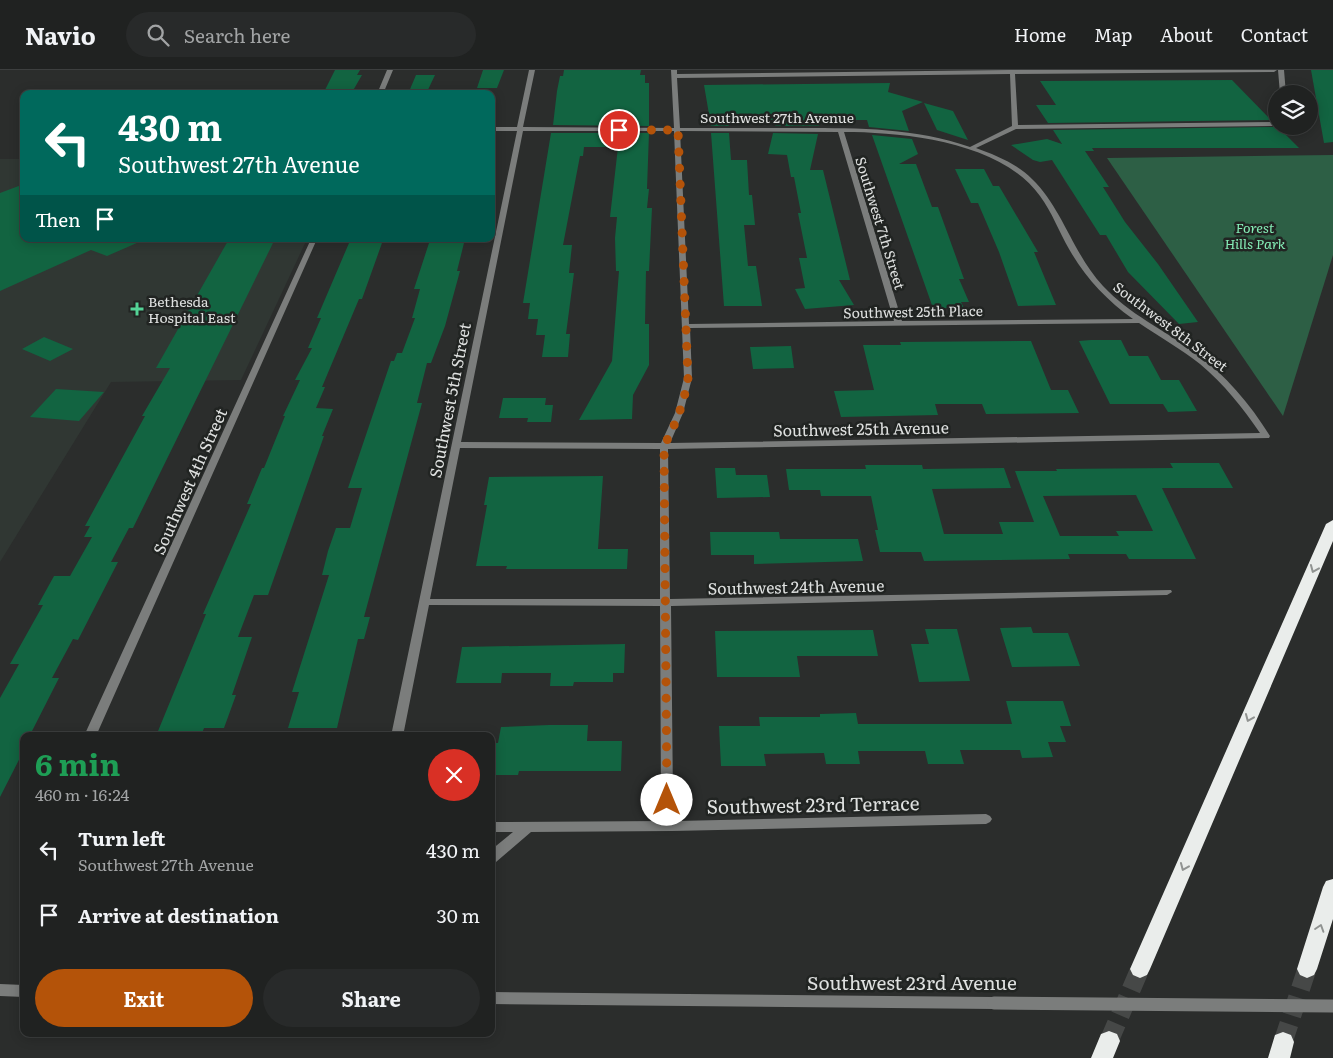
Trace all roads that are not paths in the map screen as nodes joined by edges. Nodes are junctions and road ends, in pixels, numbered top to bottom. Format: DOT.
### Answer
graph roads {
  1 [pos="390,70"];
  2 [pos="532,70"];
  3 [pos="1274,70"];
  4 [pos="1282,70"];
  5 [pos="1012,71"];
  6 [pos="674,73"];
  7 [pos="1283,85"];
  8 [pos="382,90"];
  9 [pos="1268,124"];
  10 [pos="1015,127"];
  11 [pos="495,130"];
  12 [pos="520,130"];
  13 [pos="678,130"];
  14 [pos="840,130"];
  15 [pos="970,149"];
  16 [pos="313,242"];
  17 [pos="1140,321"];
  18 [pos="899,324"];
  19 [pos="686,326"];
  20 [pos="1266,436"];
  21 [pos="457,445"];
  22 [pos="664,446"];
  23 [pos="1333,524"];
  24 [pos="1167,592"];
  25 [pos="425,602"];
  26 [pos="665,603"];
  27 [pos="92,732"];
  28 [pos="398,732"];
  29 [pos="986,819"];
  30 [pos="672,826"];
  31 [pos="495,827"];
  32 [pos="528,827"];
  33 [pos="495,855"];
  34 [pos="1333,887"];
  35 [pos="1140,969"];
  36 [pos="1307,969"];
  37 [pos="0,990"];
  38 [pos="20,991"];
  39 [pos="495,998"];
  40 [pos="1333,1006"];
  1 -- 8 [label="street"];
  2 -- 12 [label="street, Southwest 5th Street"];
  3 -- 5 [label="street"];
  4 -- 7 [label="street"];
  5 -- 6 [label="street"];
  5 -- 10 [label="street"];
  6 -- 13 [label="street"];
  9 -- 10 [label="street"];
  10 -- 15 [label="street"];
  11 -- 12 [label="street, Southwest 27th Avenue"];
  12 -- 13 [label="street, Southwest 27th Avenue"];
  12 -- 21 [label="street, Southwest 5th Street"];
  13 -- 14 [label="street, Southwest 27th Avenue"];
  13 -- 19 [label="street"];
  14 -- 15 [label="street, Southwest 27th Avenue"];
  14 -- 18 [label="street, Southwest 7th Street"];
  15 -- 17 [label="street, Southwest 8th Street"];
  16 -- 27 [label="street, Southwest 4th Street"];
  17 -- 18 [label="street, Southwest 25th Place"];
  17 -- 20 [label="street, Southwest 8th Street"];
  18 -- 19 [label="street, Southwest 25th Place"];
  19 -- 22 [label="street"];
  20 -- 22 [label="street, Southwest 25th Avenue"];
  21 -- 22 [label="street, Southwest 25th Avenue"];
  21 -- 25 [label="street, Southwest 5th Street"];
  22 -- 26 [label="street"];
  23 -- 35 [label="highway, one-way"];
  24 -- 26 [label="street, Southwest 24th Avenue"];
  25 -- 26 [label="street, Southwest 24th Avenue"];
  25 -- 28 [label="street, Southwest 5th Street"];
  26 -- 30 [label="street"];
  29 -- 30 [label="street, Southwest 23rd Terrace"];
  30 -- 32 [label="street, Southwest 23rd Terrace"];
  31 -- 32 [label="street, Southwest 23rd Terrace"];
  32 -- 33 [label="street"];
  36 -- 34 [label="highway, one-way"];
  37 -- 38 [label="street"];
  39 -- 40 [label="street, Southwest 23rd Avenue, bridge"];
}
